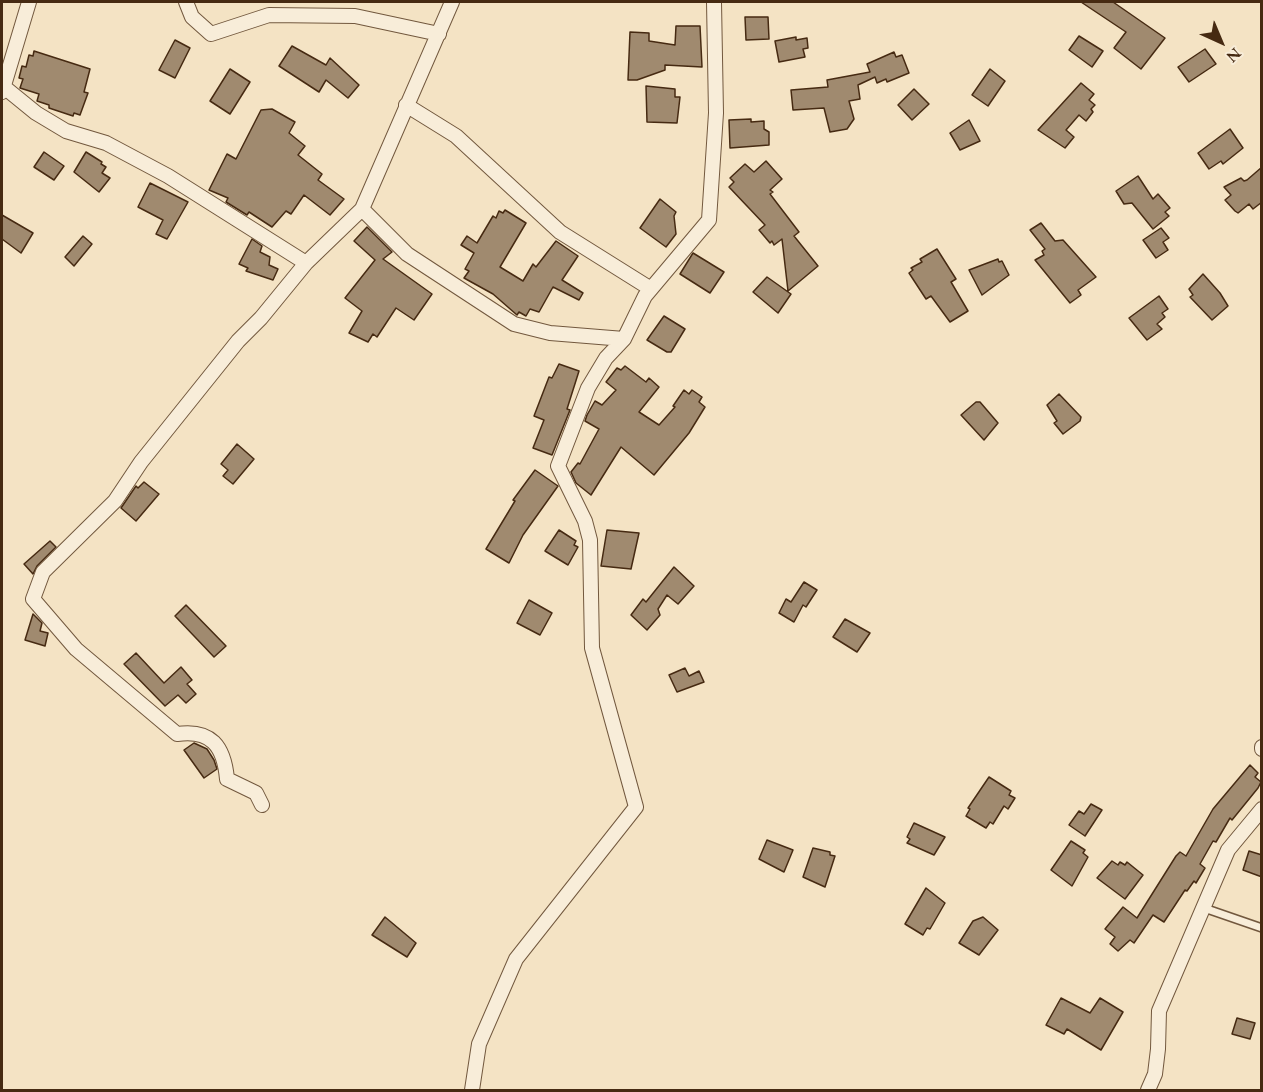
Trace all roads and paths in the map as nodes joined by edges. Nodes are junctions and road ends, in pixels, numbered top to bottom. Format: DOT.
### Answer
graph roads {
  1 [pos="29,2"];
  2 [pos="186,2"];
  3 [pos="452,2"];
  4 [pos="714,2"];
  5 [pos="439,34"];
  6 [pos="3,89"];
  7 [pos="406,105"];
  8 [pos="362,208"];
  9 [pos="306,263"];
  10 [pos="651,289"];
  11 [pos="624,339"];
  12 [pos="262,805"];
  13 [pos="1262,809"];
  14 [pos="1204,908"];
  15 [pos="1262,928"];
  16 [pos="472,1090"];
  17 [pos="1148,1090"];
  1 -- 6 [label="street"];
  2 -- 5 [label="street"];
  3 -- 5 [label="street"];
  4 -- 10 [label="street"];
  5 -- 7 [label="street"];
  6 -- 9 [label="street"];
  7 -- 8 [label="street"];
  7 -- 10 [label="street"];
  8 -- 9 [label="street"];
  8 -- 11 [label="street"];
  9 -- 12 [label="street"];
  10 -- 11 [label="street"];
  11 -- 16 [label="street"];
  13 -- 14 [label="street"];
  14 -- 15 [label="lane"];
  14 -- 17 [label="street"];
}
